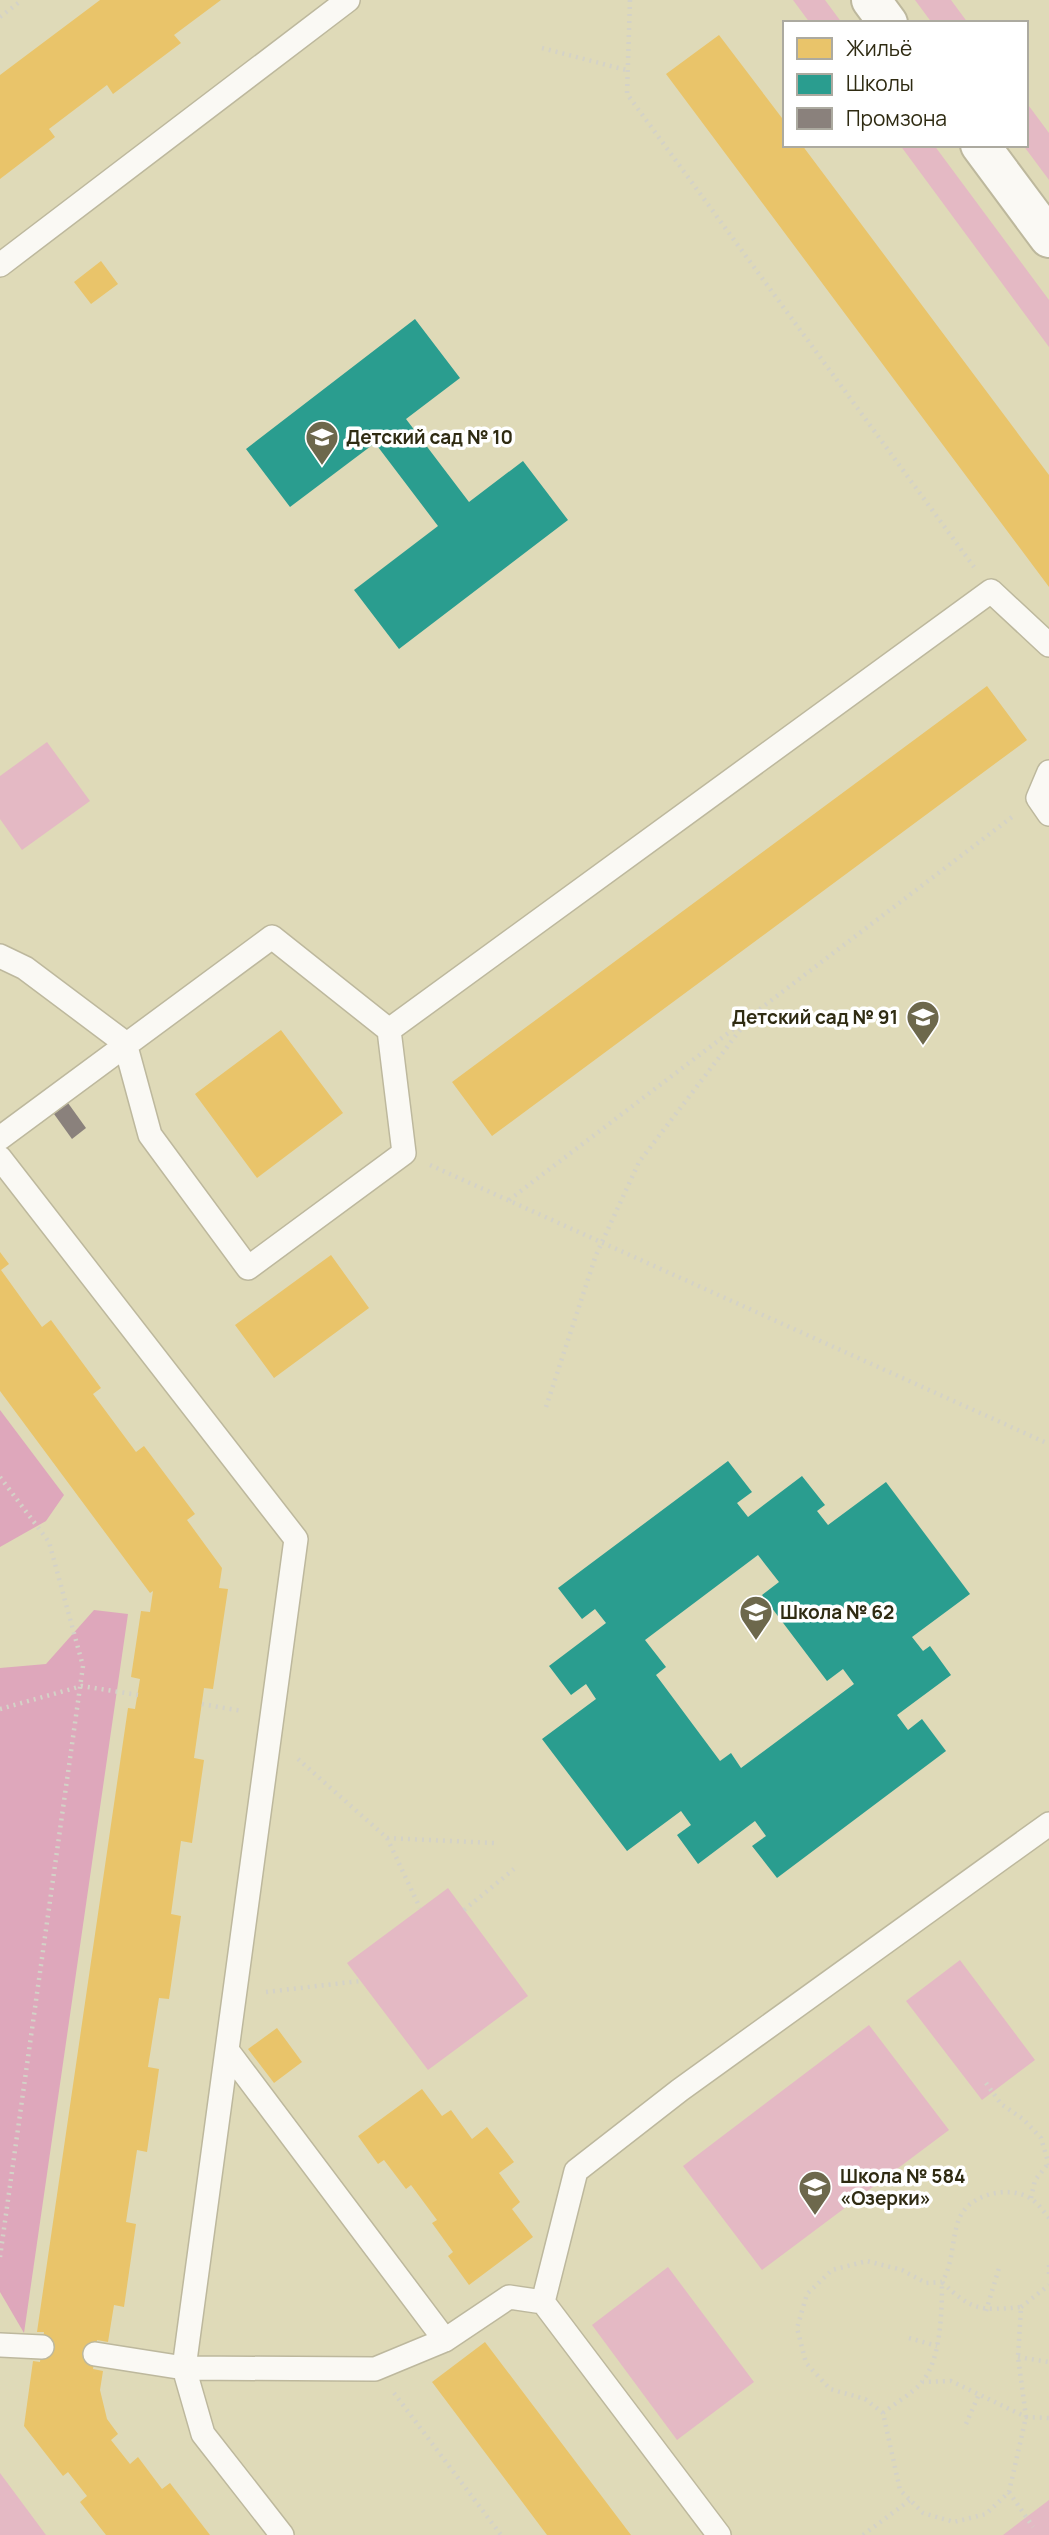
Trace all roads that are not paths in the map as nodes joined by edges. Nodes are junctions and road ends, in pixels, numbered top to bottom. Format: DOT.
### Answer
graph roads {
  1 [pos="348,0"];
  2 [pos="981,147"];
  3 [pos="1049,238"];
  4 [pos="0,265"];
  5 [pos="1049,645"];
  6 [pos="1049,772"];
  7 [pos="1043,806"];
  8 [pos="0,956"];
  9 [pos="389,1030"];
  10 [pos="125,1043"];
  11 [pos="0,1138"];
  12 [pos="0,1158"];
  13 [pos="1049,1824"];
  14 [pos="227,2050"];
  15 [pos="543,2302"];
  16 [pos="445,2340"];
  17 [pos="0,2345"];
  18 [pos="42,2347"];
  19 [pos="95,2354"];
  20 [pos="184,2368"];
  21 [pos="282,2535"];
  22 [pos="719,2535"];
  1 -- 4 [label="lane"];
  2 -- 3 [label="street"];
  5 -- 9 [label="lane"];
  6 -- 7 [label="lane"];
  8 -- 10 [label="lane"];
  9 -- 10 [label="lane"];
  9 -- 10 [label="lane"];
  10 -- 11 [label="lane"];
  12 -- 14 [label="lane"];
  13 -- 15 [label="lane"];
  14 -- 16 [label="lane"];
  14 -- 20 [label="lane"];
  15 -- 16 [label="lane"];
  15 -- 22 [label="lane"];
  16 -- 20 [label="lane"];
  17 -- 18 [label="lane"];
  19 -- 20 [label="lane"];
  20 -- 21 [label="lane"];
}
